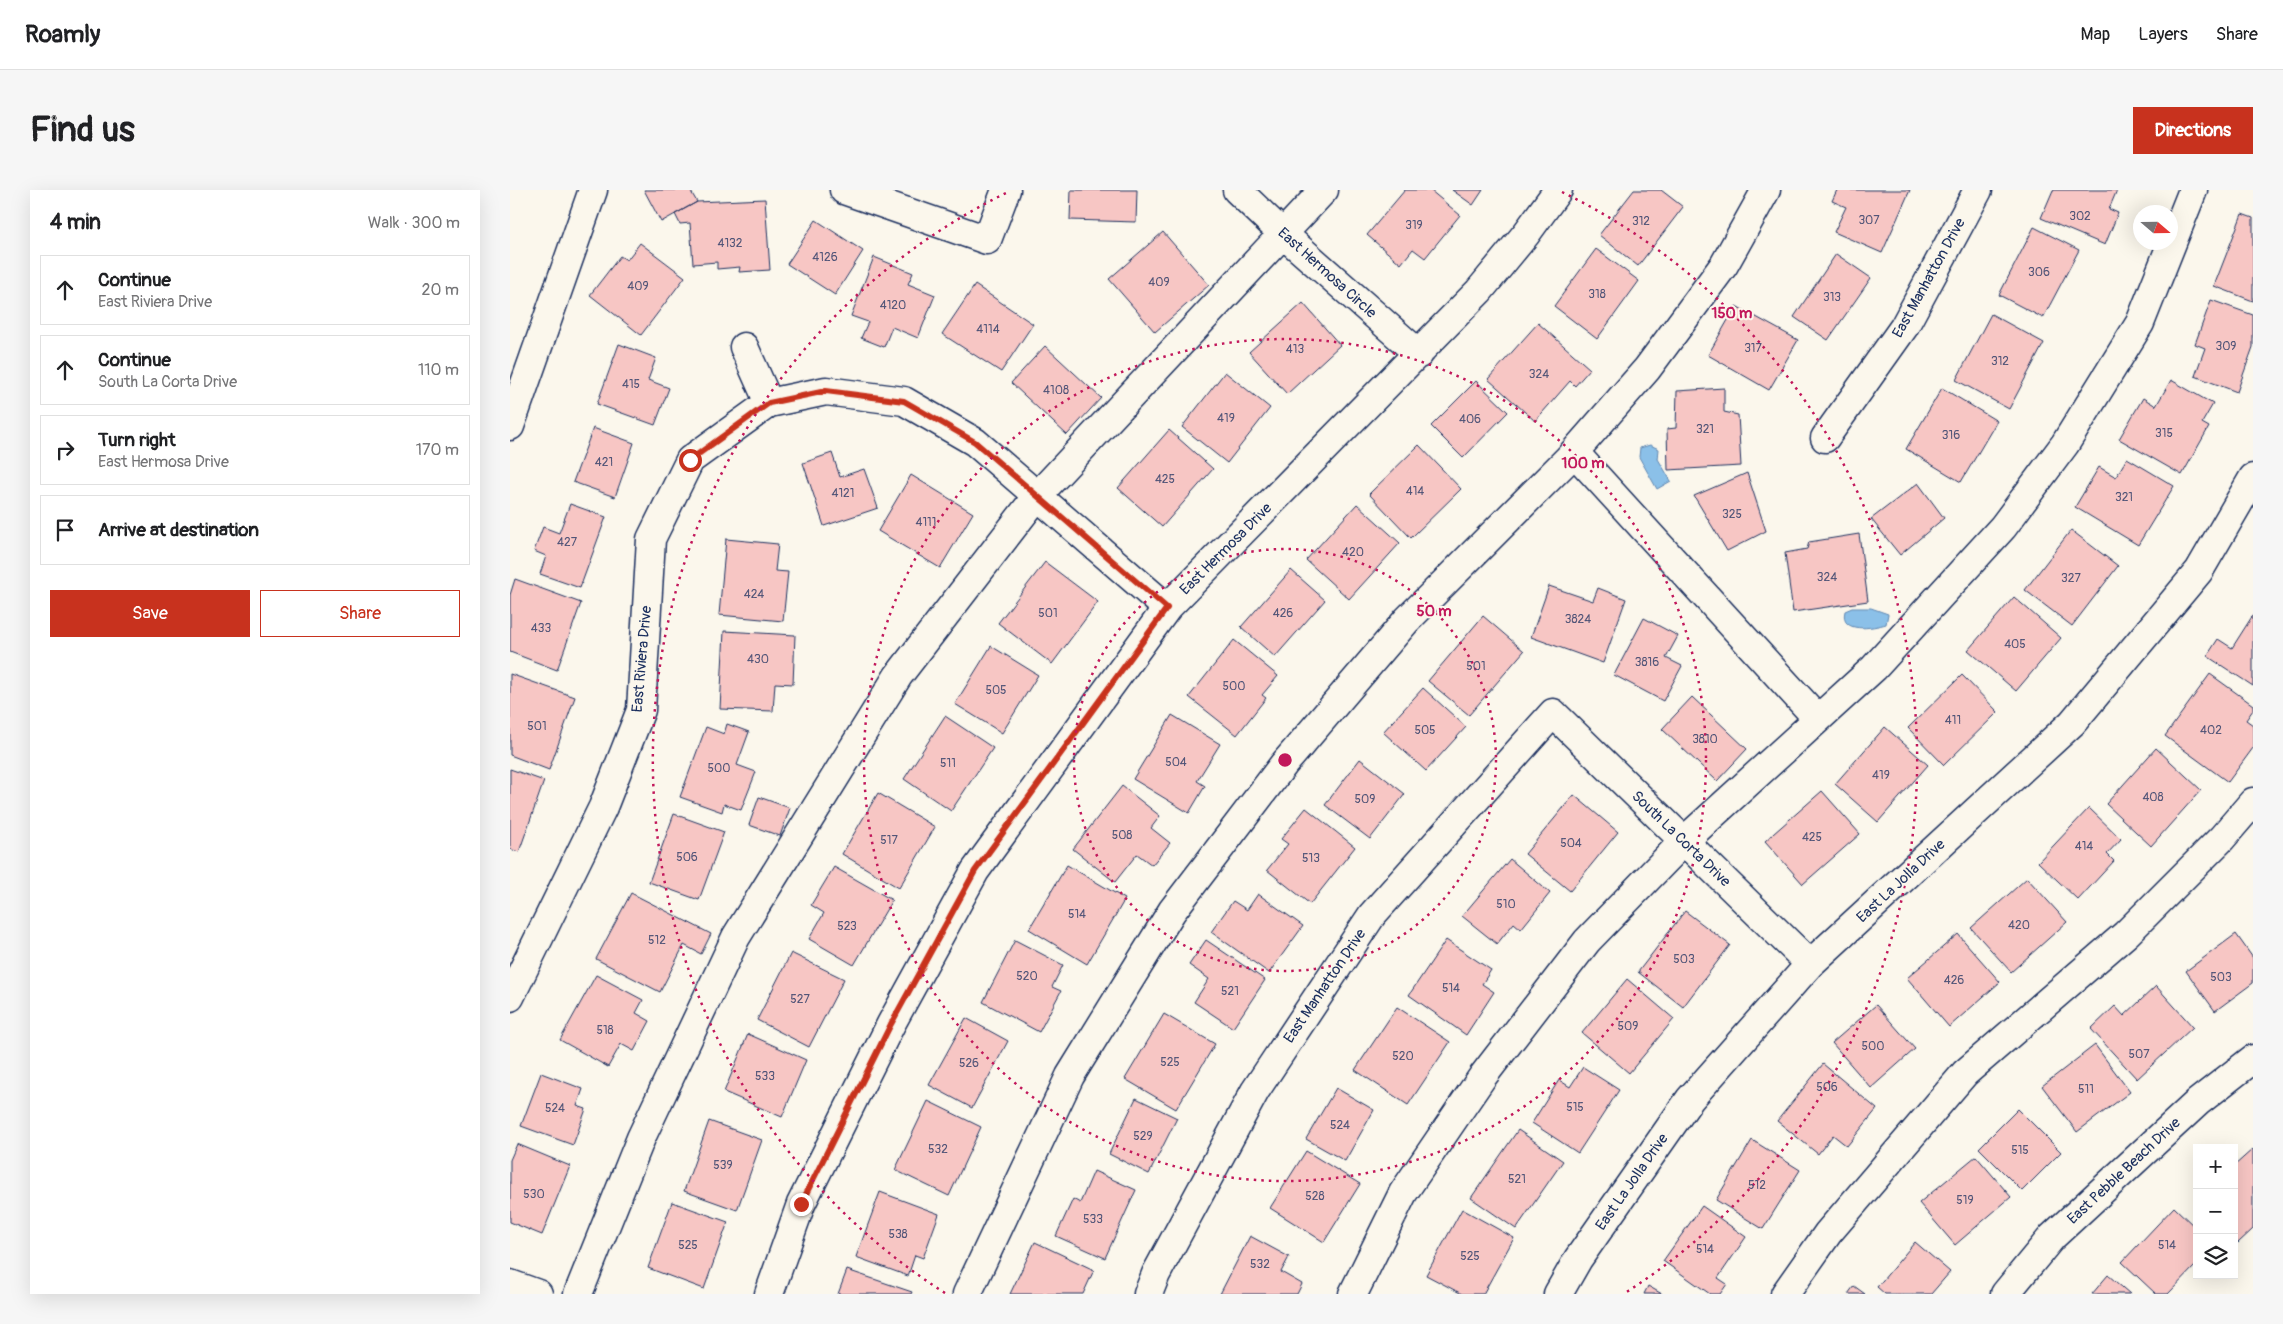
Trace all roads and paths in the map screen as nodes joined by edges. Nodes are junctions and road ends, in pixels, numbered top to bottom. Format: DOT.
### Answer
graph roads {
  1 [pos="594,190"];
  2 [pos="844,190"];
  3 [pos="1006,190"];
  4 [pos="1237,190"];
  5 [pos="1324,190"];
  6 [pos="1558,190"];
  7 [pos="1766,190"];
  8 [pos="1978,190"];
  9 [pos="2193,190"];
  10 [pos="1283,234"];
  11 [pos="744,347"];
  12 [pos="1419,354"];
  13 [pos="769,403"];
  14 [pos="510,426"];
  15 [pos="1825,438"];
  16 [pos="1574,452"];
  17 [pos="2253,478"];
  18 [pos="1037,496"];
  19 [pos="1167,608"];
  20 [pos="1553,713"];
  21 [pos="1818,719"];
  22 [pos="2253,802"];
  23 [pos="1684,842"];
  24 [pos="1810,964"];
  25 [pos="510,997"];
  26 [pos="2253,1059"];
  27 [pos="510,1284"];
  28 [pos="538,1294"];
  29 [pos="578,1294"];
  30 [pos="769,1294"];
  31 [pos="967,1294"];
  32 [pos="1148,1294"];
  33 [pos="1353,1294"];
  34 [pos="1558,1294"];
  35 [pos="1785,1294"];
  36 [pos="2005,1294"];
  1 -- 14 [label="street"];
  2 -- 3 [label="street"];
  4 -- 10 [label="street, East Hermosa Circle"];
  5 -- 10 [label="street"];
  6 -- 12 [label="street, East Hermosa Drive"];
  7 -- 16 [label="street"];
  8 -- 15 [label="street, East Manhatton Drive"];
  9 -- 21 [label="street"];
  10 -- 12 [label="street, East Hermosa Circle"];
  10 -- 18 [label="street"];
  11 -- 13 [label="street"];
  12 -- 19 [label="street, East Hermosa Drive"];
  13 -- 18 [label="street"];
  13 -- 25 [label="street, East Riviera Drive"];
  16 -- 21 [label="street"];
  16 -- 31 [label="street"];
  17 -- 24 [label="street, East La Jolla Drive"];
  18 -- 19 [label="street"];
  18 -- 29 [label="street"];
  19 -- 30 [label="street, East Hermosa Drive"];
  20 -- 23 [label="street, South La Corta Drive"];
  20 -- 32 [label="street, East Manhatton Drive"];
  21 -- 23 [label="street"];
  22 -- 35 [label="street"];
  23 -- 24 [label="street, South La Corta Drive"];
  23 -- 33 [label="street"];
  24 -- 34 [label="street, East La Jolla Drive"];
  26 -- 36 [label="street, East Pebble Beach Drive"];
  27 -- 28 [label="street"];
}
